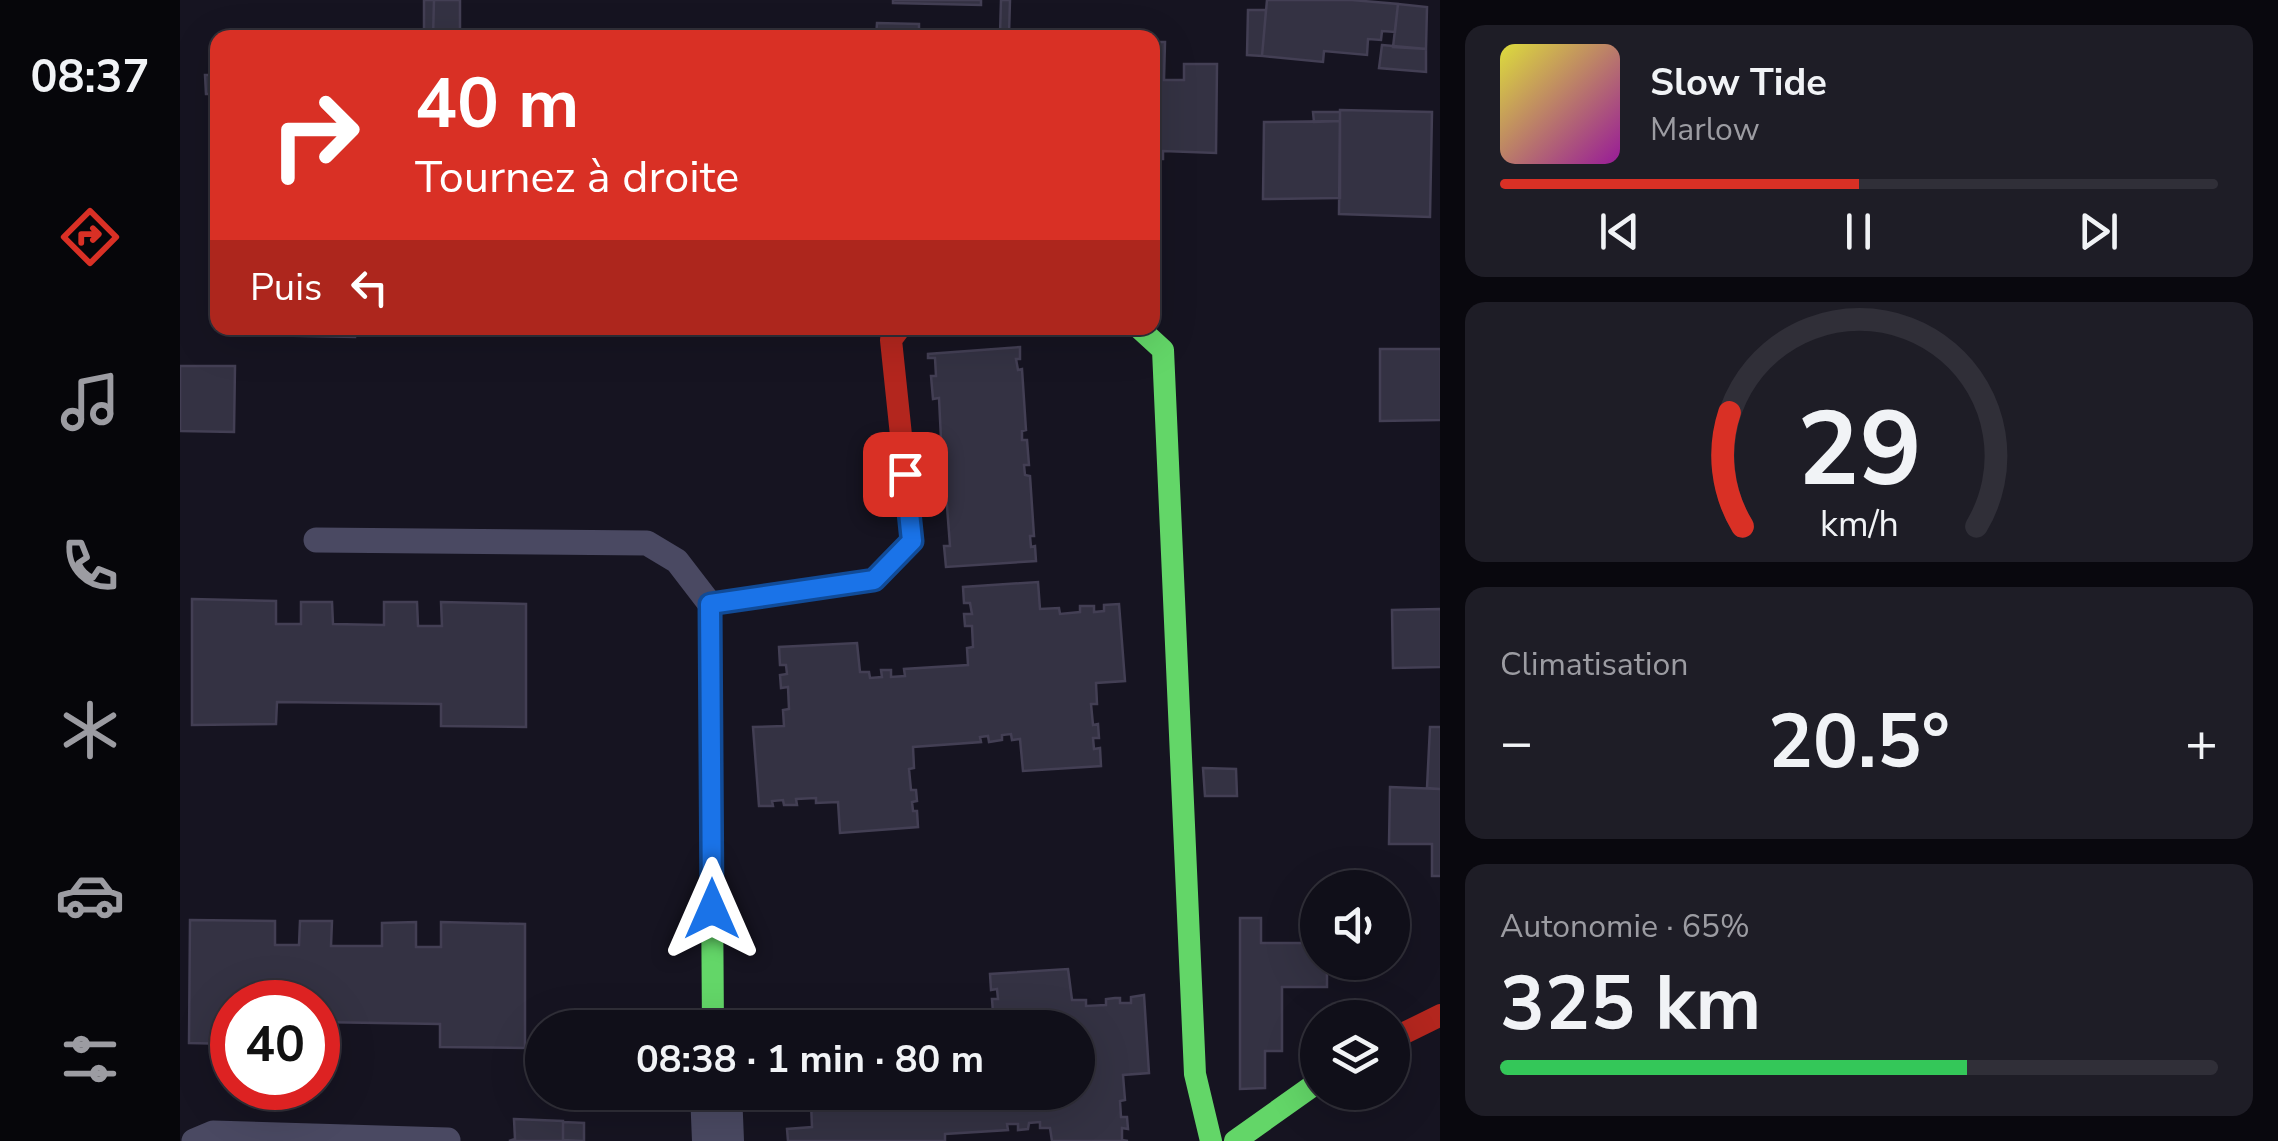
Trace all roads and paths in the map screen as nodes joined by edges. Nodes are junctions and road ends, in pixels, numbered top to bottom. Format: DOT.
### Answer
graph roads {
  1 [pos="894,335"];
  2 [pos="1147,335"];
  3 [pos="316,540"];
  4 [pos="710,604"];
  5 [pos="714,1010"];
  6 [pos="1440,1015"];
  7 [pos="1410,1030"];
  8 [pos="1300,1095"];
  9 [pos="717,1110"];
  10 [pos="448,1140"];
  11 [pos="194,1141"];
  12 [pos="718,1141"];
  13 [pos="1211,1141"];
  14 [pos="1235,1141"];
  1 -- 4 [label="street"];
  2 -- 13 [label="street"];
  3 -- 4 [label="lane"];
  4 -- 5 [label="street"];
  6 -- 7 [label="street"];
  8 -- 14 [label="street"];
  9 -- 12 [label="street"];
  10 -- 11 [label="lane"];
}
